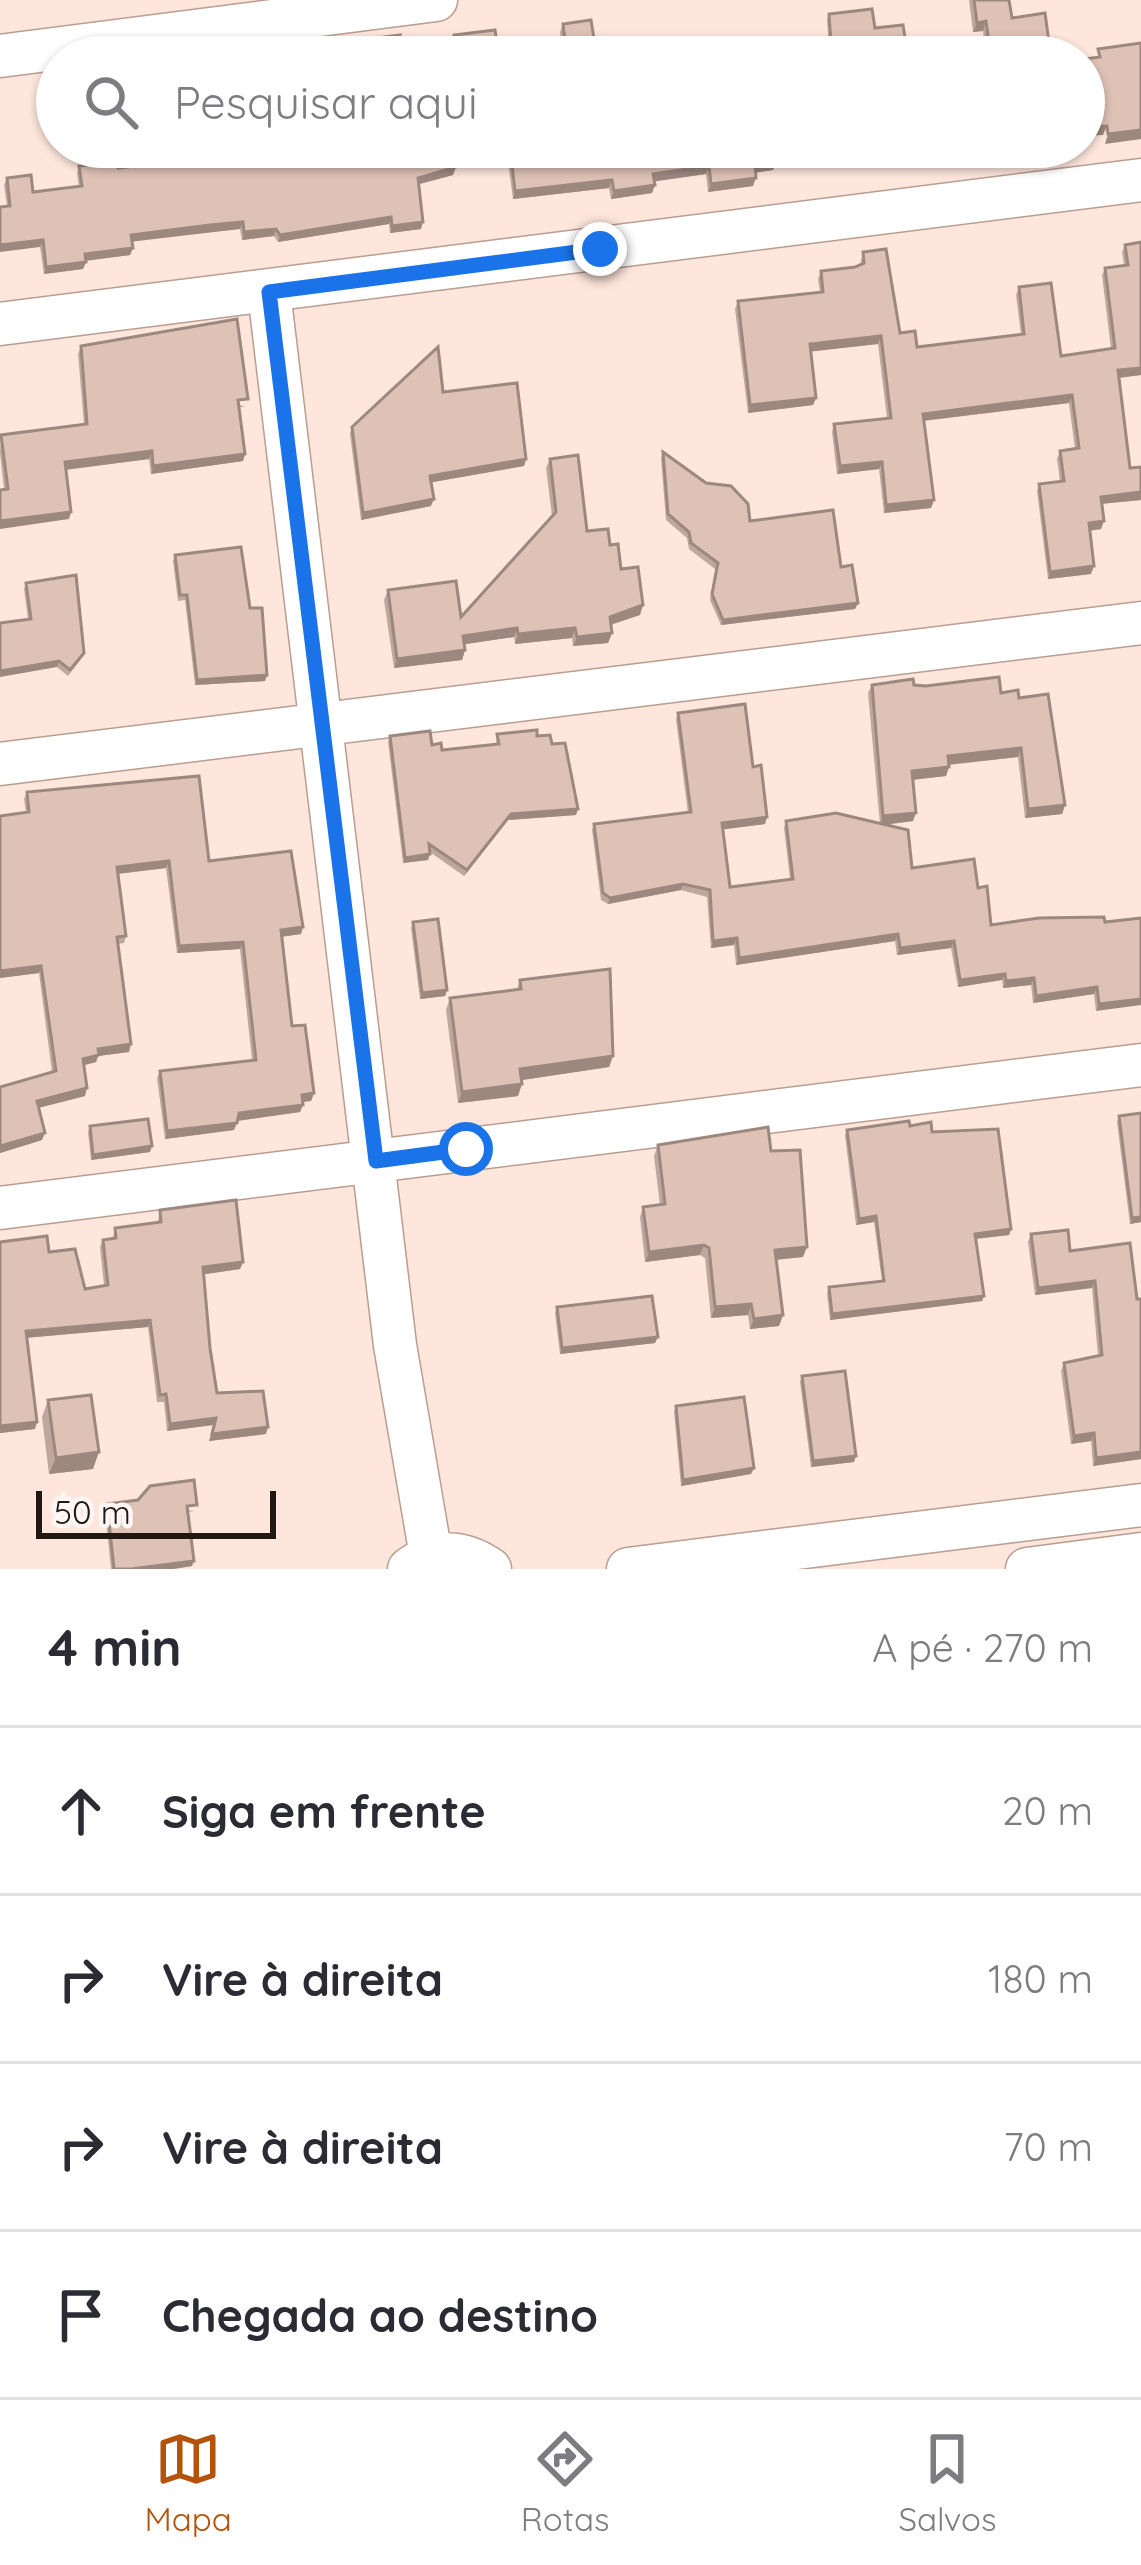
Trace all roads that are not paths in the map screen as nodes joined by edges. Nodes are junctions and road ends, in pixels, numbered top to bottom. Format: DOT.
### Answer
graph roads {
  1 [pos="436,0"];
  2 [pos="333,6"];
  3 [pos="133,36"];
  4 [pos="36,51"];
  5 [pos="0,56"];
  6 [pos="1141,180"];
  7 [pos="269,292"];
  8 [pos="0,324"];
  9 [pos="1141,622"];
  10 [pos="324,727"];
  11 [pos="0,764"];
  12 [pos="1141,1065"];
  13 [pos="376,1161"];
  14 [pos="0,1208"];
  15 [pos="1141,1505"];
  16 [pos="1141,1554"];
  17 [pos="420,1563"];
  18 [pos="490,1569"];
  19 [pos="628,1569"];
  20 [pos="1027,1569"];
  1 -- 2 [label="street"];
  2 -- 3 [label="street"];
  4 -- 5 [label="street"];
  6 -- 7 [label="street"];
  7 -- 8 [label="street"];
  7 -- 10 [label="street"];
  9 -- 10 [label="street"];
  10 -- 11 [label="street"];
  10 -- 13 [label="street"];
  12 -- 13 [label="street"];
  13 -- 14 [label="street"];
  13 -- 17 [label="street"];
  15 -- 19 [label="street"];
  16 -- 20 [label="street"];
  17 -- 18 [label="street"];
}
